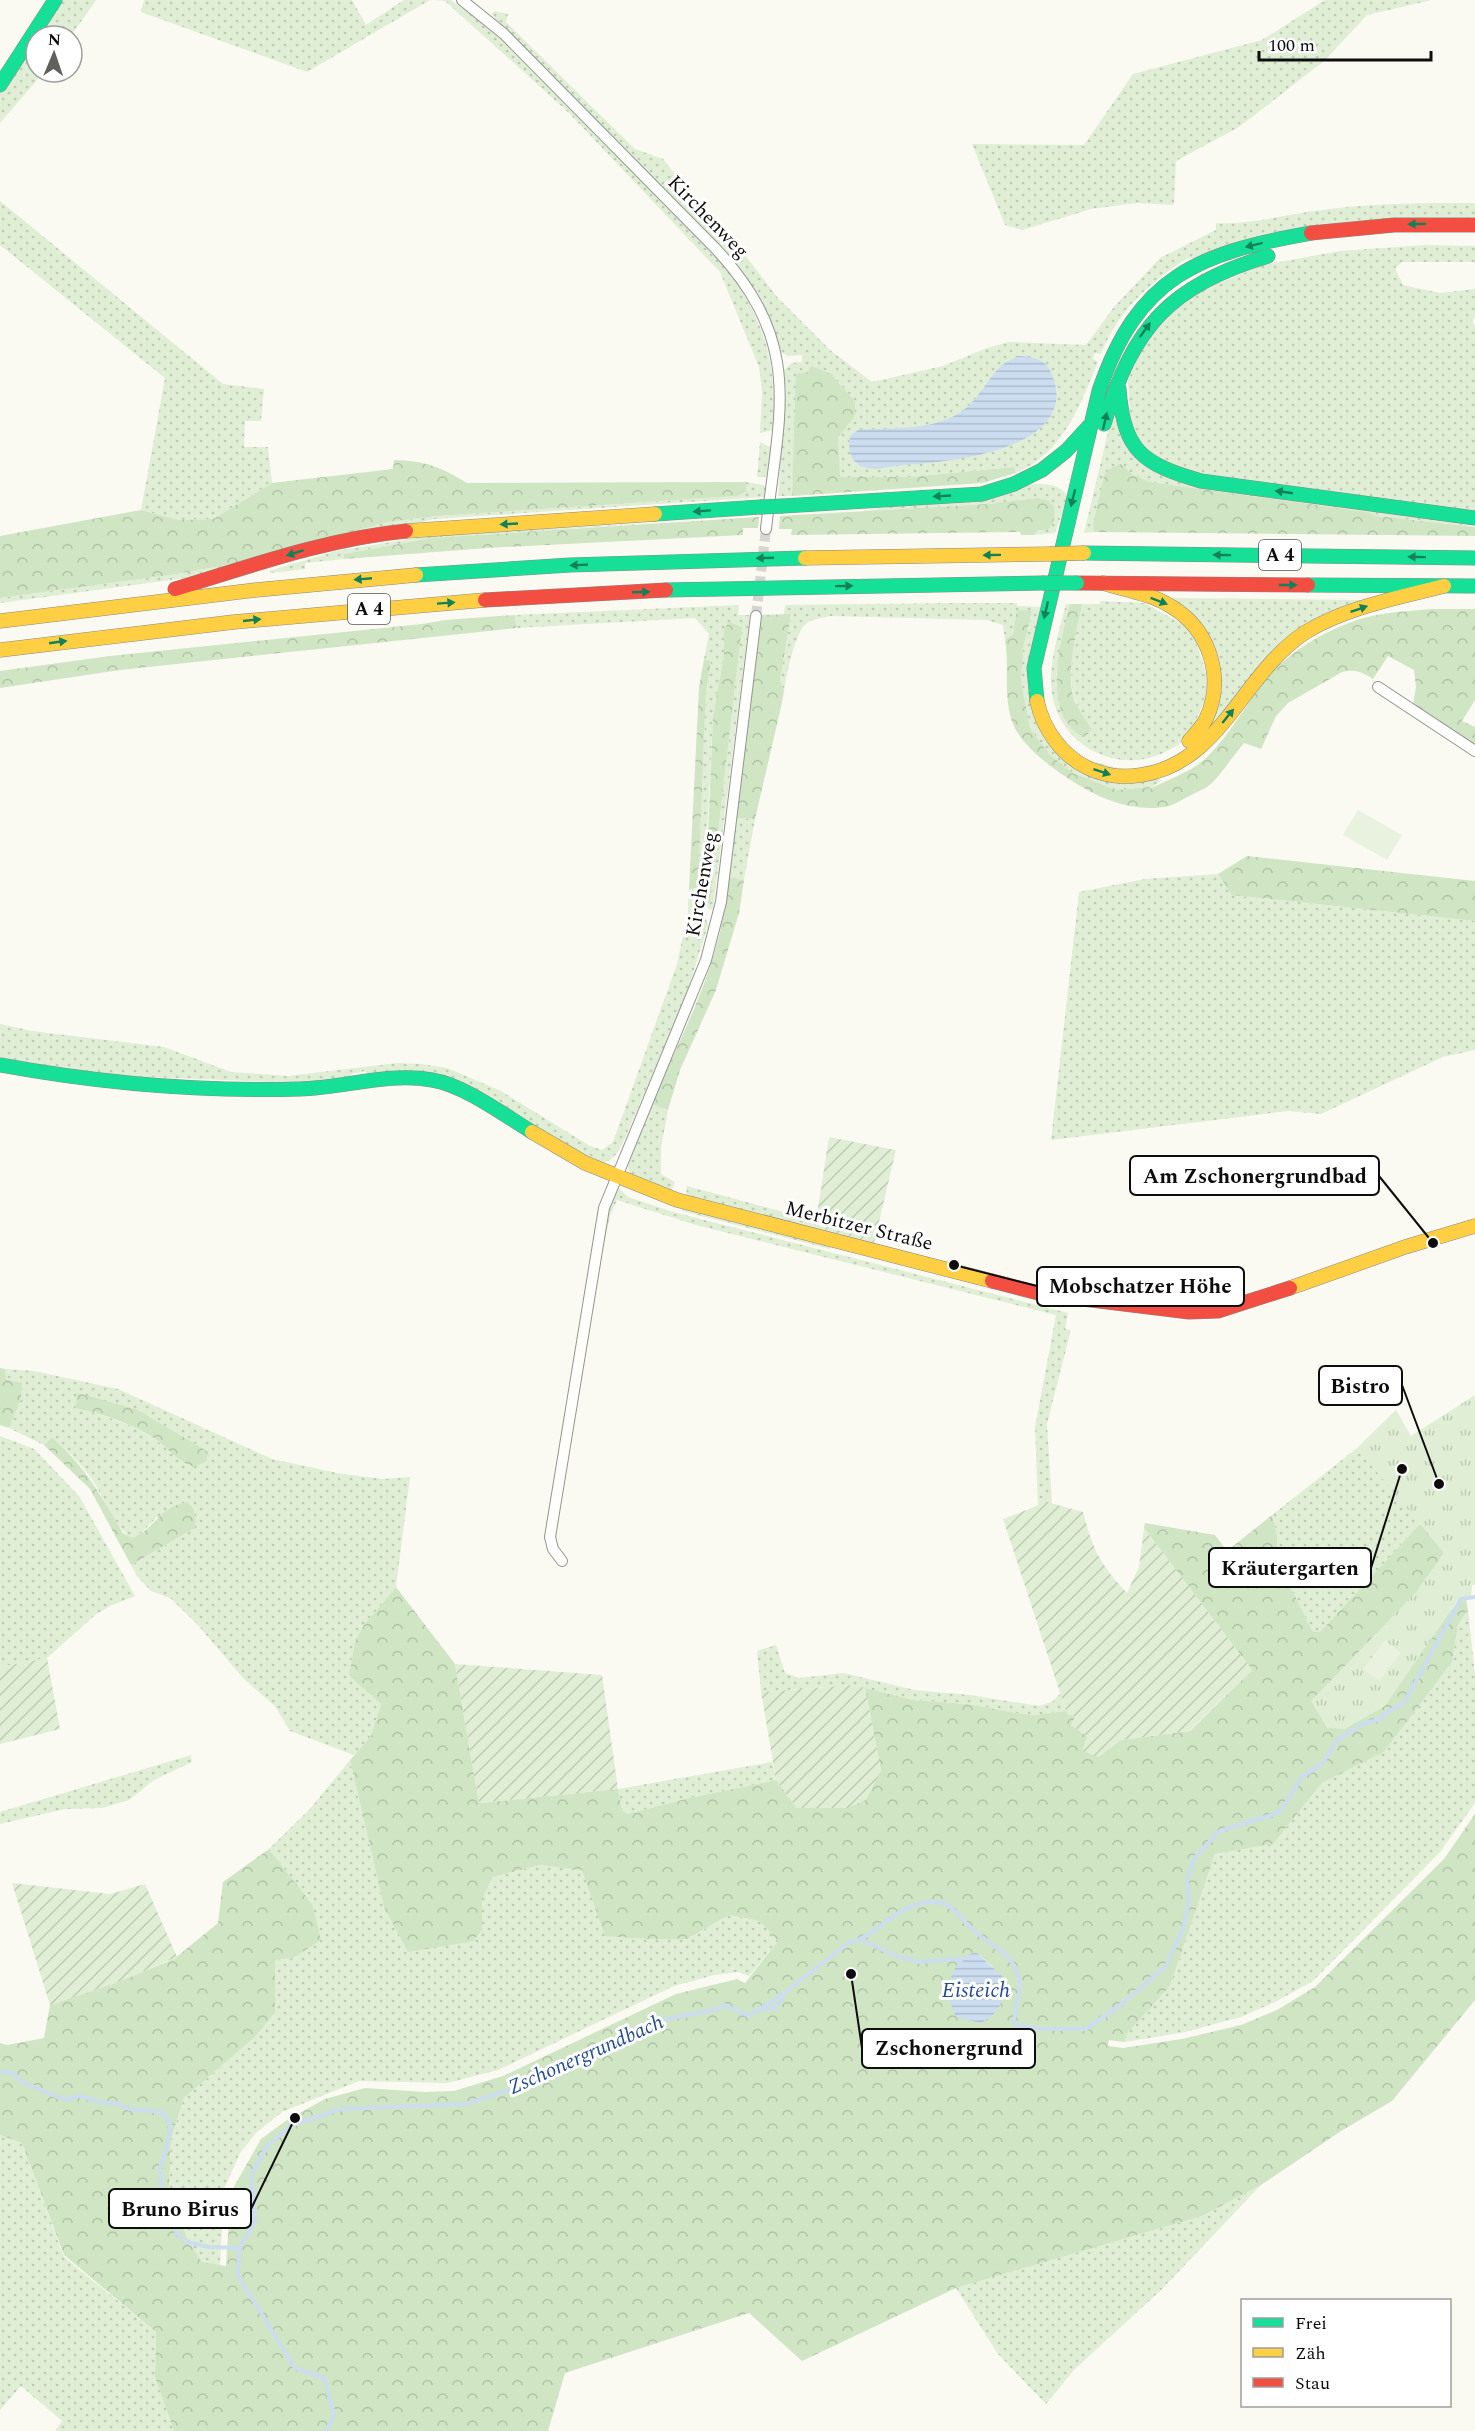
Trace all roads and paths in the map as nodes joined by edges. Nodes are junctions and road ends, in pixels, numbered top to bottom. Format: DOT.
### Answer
graph roads {
  1 [pos="54,0"];
  2 [pos="462,0"];
  3 [pos="0,86"];
  4 [pos="1475,225"];
  5 [pos="1475,238"];
  6 [pos="1119,382"];
  7 [pos="1091,423"];
  8 [pos="1475,518"];
  9 [pos="766,529"];
  10 [pos="1475,558"];
  11 [pos="1103,583"];
  12 [pos="1444,586"];
  13 [pos="1475,586"];
  14 [pos="129,604"];
  15 [pos="756,616"];
  16 [pos="0,621"];
  17 [pos="0,650"];
  18 [pos="1378,687"];
  19 [pos="1475,751"];
  20 [pos="0,1065"];
  21 [pos="615,1177"];
  22 [pos="1475,1226"];
  23 [pos="562,1561"];
  1 -- 3 [label="main road"];
  2 -- 9 [label="street, Kirchenweg"];
  4 -- 7 [label="main road, one-way"];
  6 -- 5 [label="main road, one-way"];
  8 -- 6 [label="main road, one-way"];
  11 -- 6 [label="main road, one-way"];
  7 -- 12 [label="main road, A 4, one-way"];
  7 -- 14 [label="main road, one-way, bridge"];
  10 -- 14 [label="main road, A 4, one-way, bridge"];
  11 -- 12 [label="main road, A 4, one-way"];
  17 -- 11 [label="main road, A 4, one-way, bridge"];
  12 -- 13 [label="main road, A 4"];
  14 -- 16 [label="main road, A 4"];
  15 -- 21 [label="street, Kirchenweg"];
  18 -- 19 [label="street"];
  20 -- 21 [label="main road, Merbitzer Straße"];
  21 -- 22 [label="main road, Merbitzer Straße"];
  21 -- 23 [label="street"];
}
